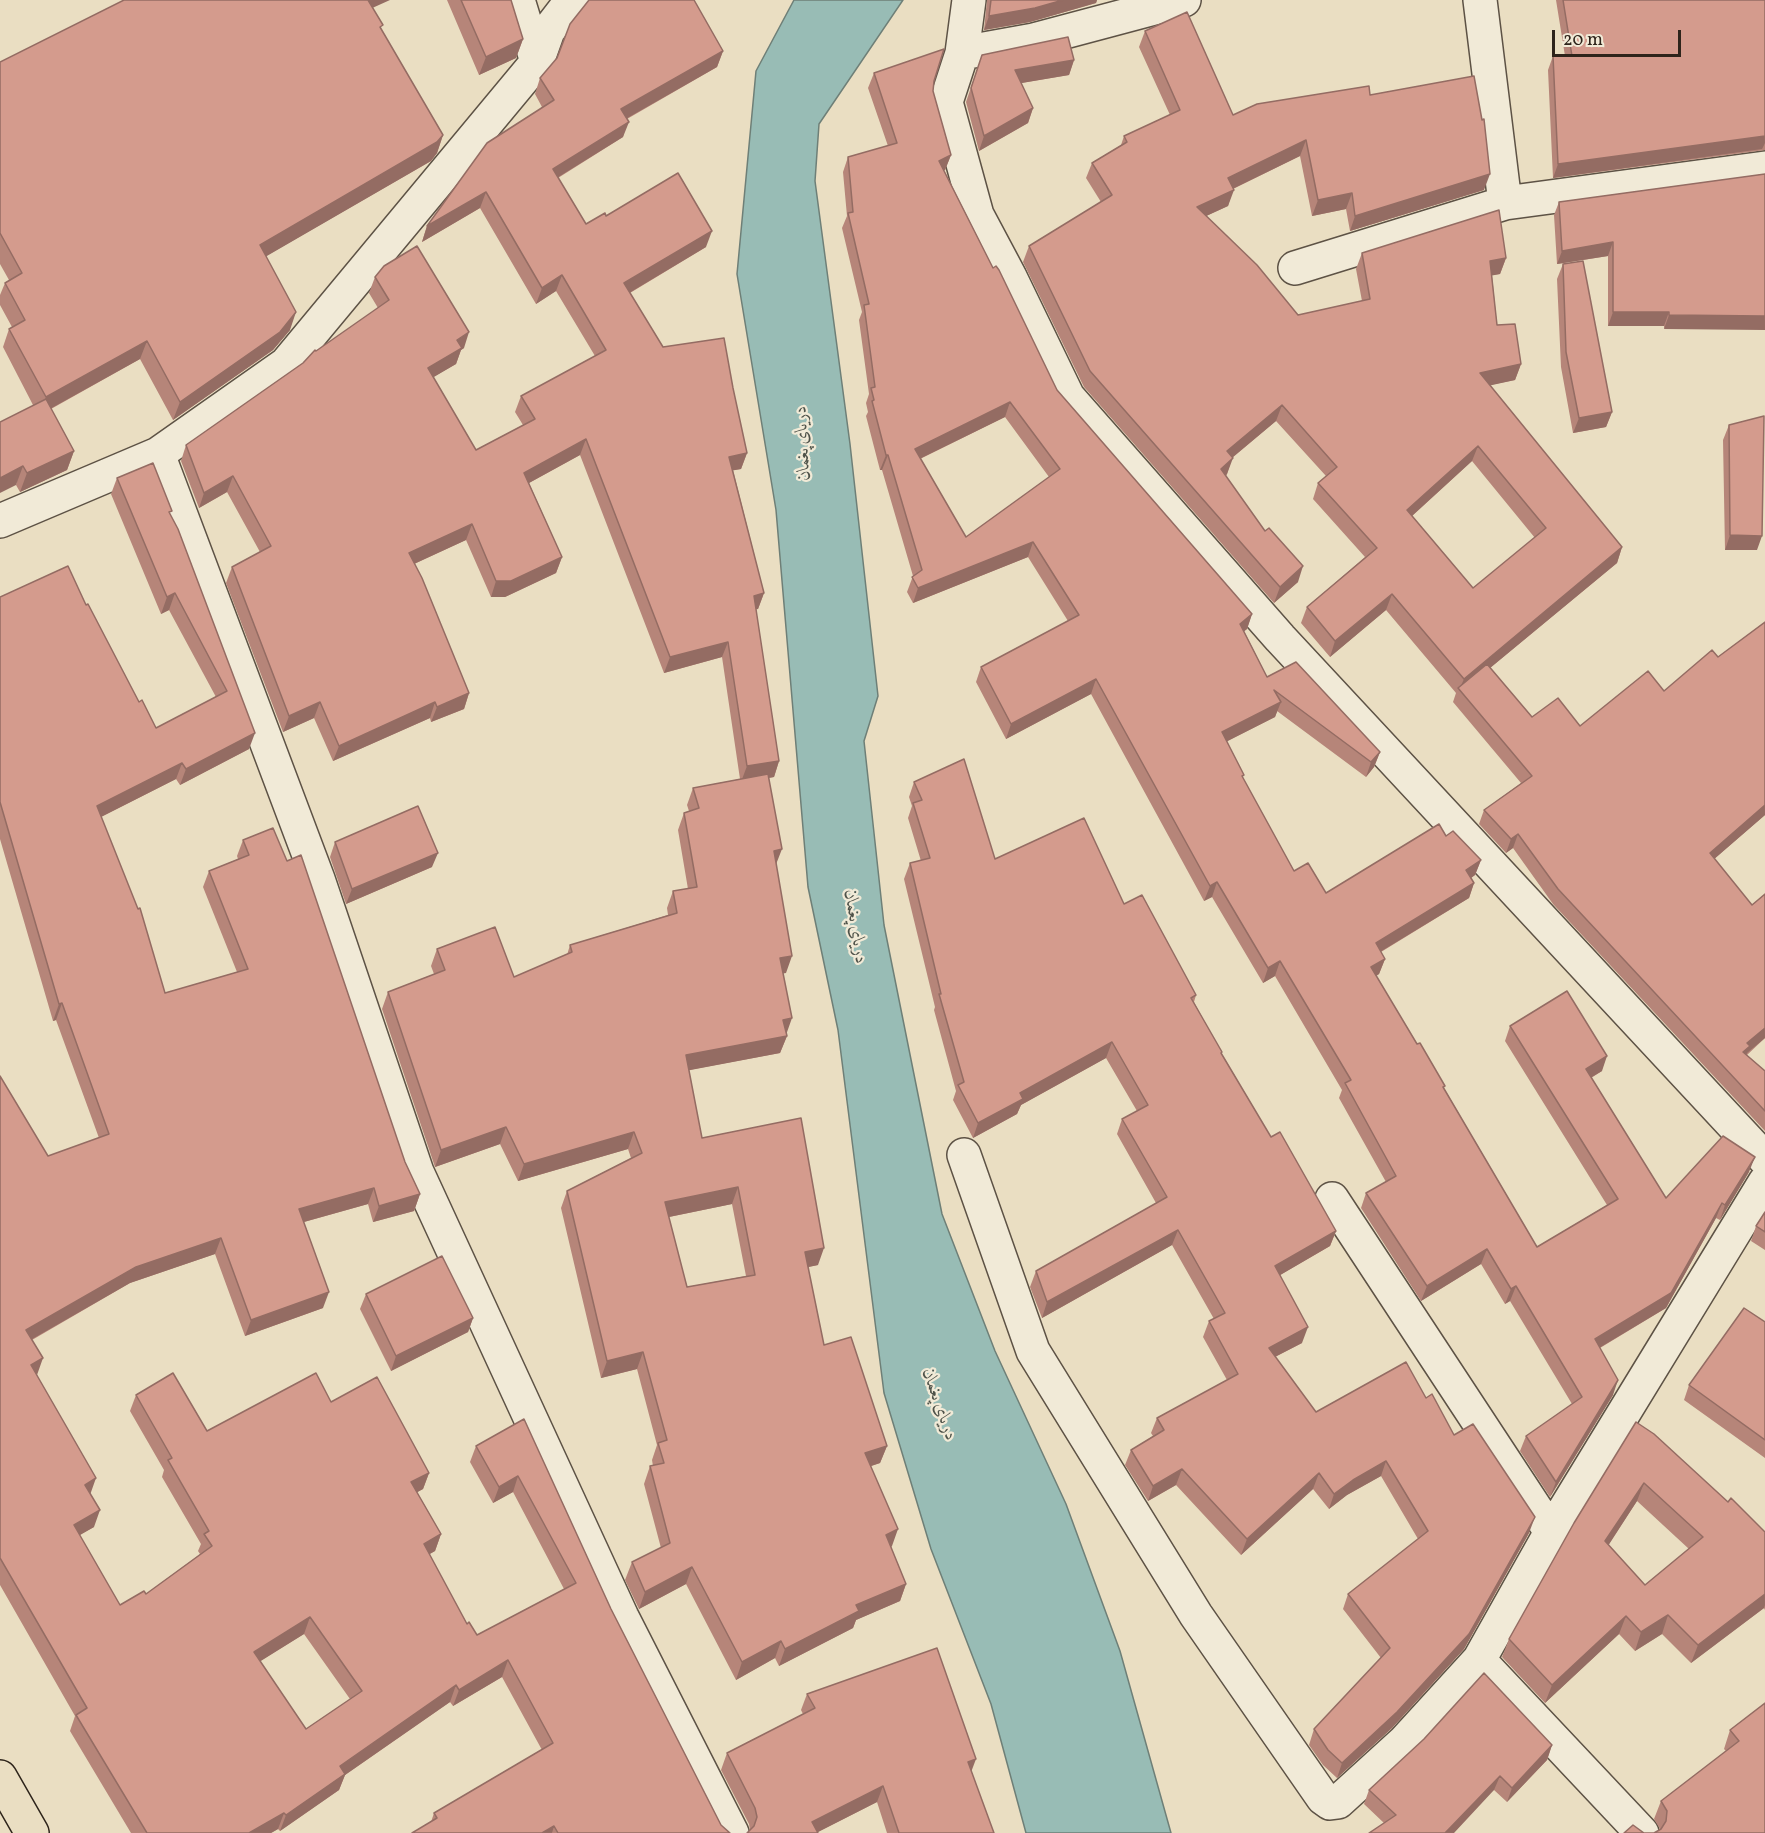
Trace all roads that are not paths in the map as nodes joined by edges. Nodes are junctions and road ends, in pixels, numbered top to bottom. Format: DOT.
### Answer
graph roads {
  1 [pos="518,0"];
  2 [pos="572,0"];
  3 [pos="969,0"];
  4 [pos="1184,0"];
  5 [pos="1480,0"];
  6 [pos="962,53"];
  7 [pos="537,62"];
  8 [pos="1765,168"];
  9 [pos="1505,203"];
  10 [pos="1294,268"];
  11 [pos="158,454"];
  12 [pos="0,521"];
  13 [pos="964,1155"];
  14 [pos="1765,1159"];
  15 [pos="1765,1182"];
  16 [pos="1332,1199"];
  17 [pos="1551,1532"];
  18 [pos="1479,1660"];
  19 [pos="0,1777"];
  20 [pos="32,1833"];
  21 [pos="732,1833"];
  22 [pos="1642,1833"];
  1 -- 7 [label="street"];
  2 -- 7 [label="street"];
  3 -- 6 [label="street"];
  4 -- 6 [label="street"];
  5 -- 9 [label="street"];
  6 -- 14 [label="street"];
  7 -- 11 [label="street"];
  8 -- 9 [label="street"];
  9 -- 10 [label="street"];
  11 -- 12 [label="street"];
  11 -- 21 [label="street"];
  13 -- 18 [label="street"];
  15 -- 17 [label="street"];
  16 -- 17 [label="street"];
  17 -- 18 [label="street"];
  18 -- 22 [label="street"];
  19 -- 20 [label="main road"];
}
